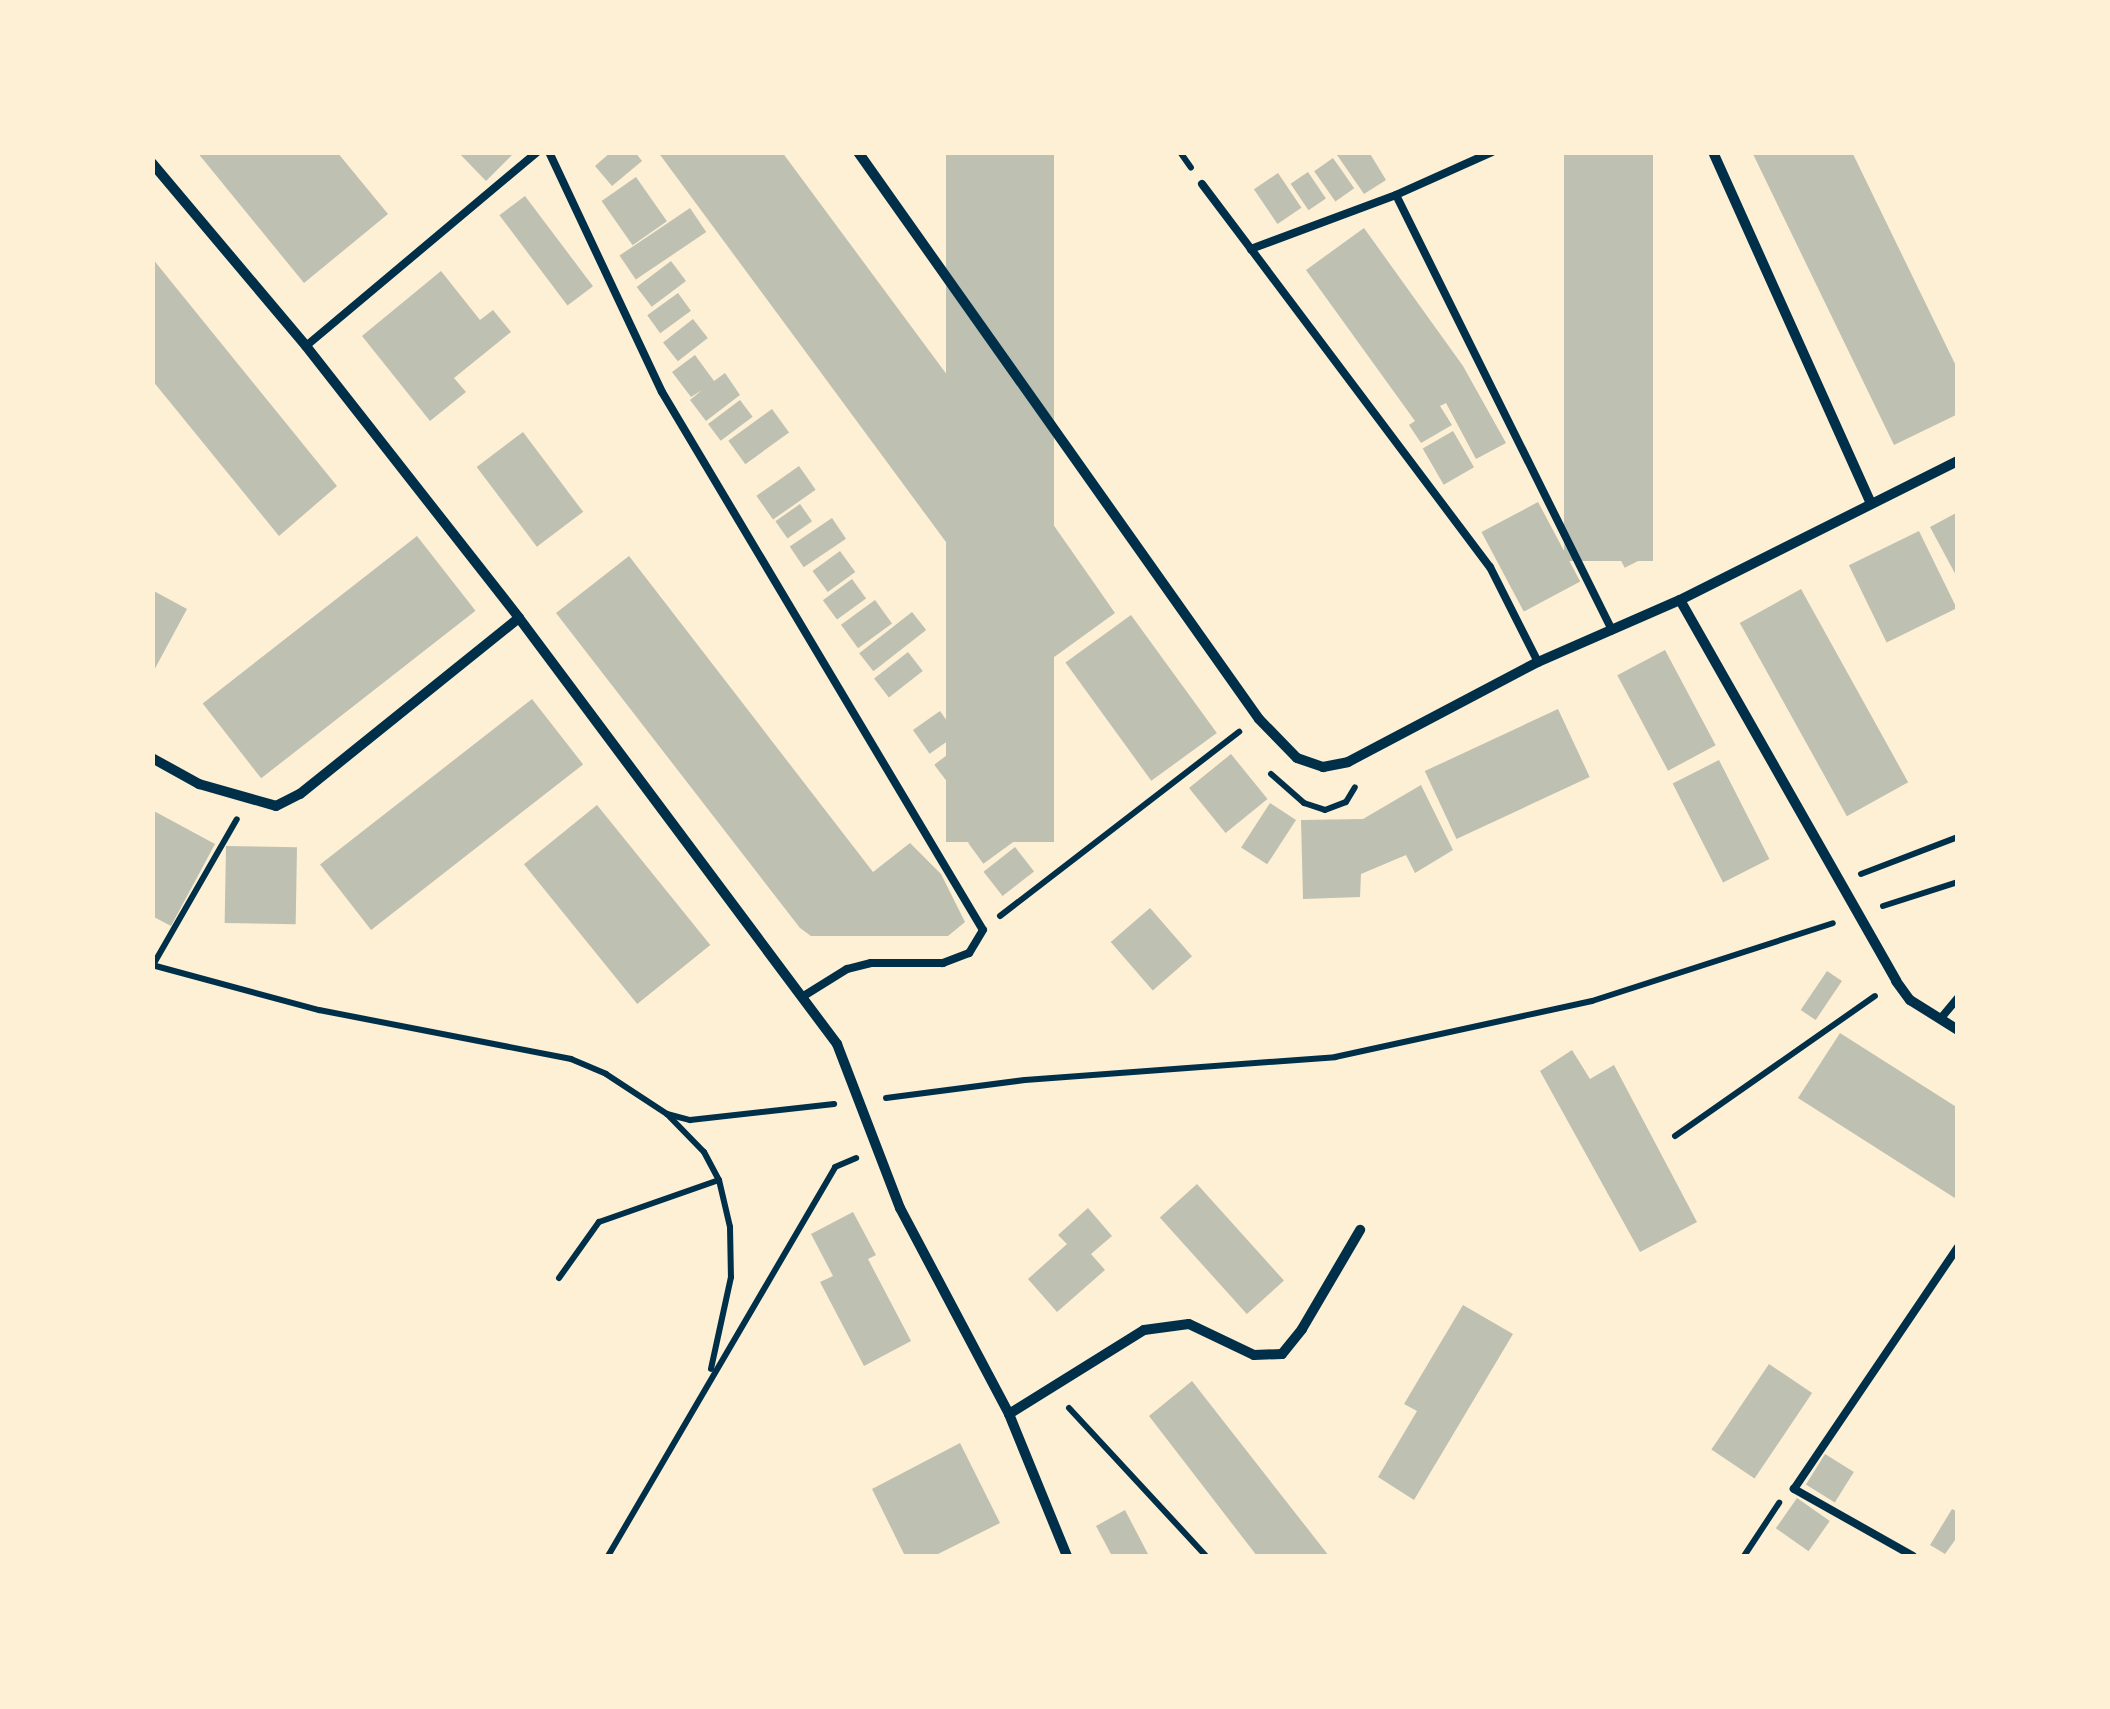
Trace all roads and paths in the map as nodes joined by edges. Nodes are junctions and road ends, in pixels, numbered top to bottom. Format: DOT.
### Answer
graph roads {
  1 [pos="537,152"];
  2 [pos="549,152"];
  3 [pos="858,152"];
  4 [pos="1492,152"];
  5 [pos="1714,152"];
  6 [pos="152,163"];
  7 [pos="1202,184"];
  8 [pos="1396,196"];
  9 [pos="1251,249"];
  10 [pos="306,346"];
  11 [pos="1958,461"];
  12 [pos="1870,504"];
  13 [pos="1680,600"];
  14 [pos="520,618"];
  15 [pos="1612,630"];
  16 [pos="1538,662"];
  17 [pos="1381,744"];
  18 [pos="1250,746"];
  19 [pos="152,758"];
  20 [pos="1261,760"];
  21 [pos="247,801"];
  22 [pos="1958,836"];
  23 [pos="1958,882"];
  24 [pos="1841,885"];
  25 [pos="1866,912"];
  26 [pos="1848,918"];
  27 [pos="984,930"];
  28 [pos="153,965"];
  29 [pos="1896,981"];
  30 [pos="802,997"];
  31 [pos="1958,998"];
  32 [pos="1941,1018"];
  33 [pos="1958,1030"];
  34 [pos="866,1100"];
  35 [pos="846,1103"];
  36 [pos="667,1114"];
  37 [pos="1676,1136"];
  38 [pos="876,1149"];
  39 [pos="720,1180"];
  40 [pos="1360,1230"];
  41 [pos="1958,1247"];
  42 [pos="559,1278"];
  43 [pos="708,1380"];
  44 [pos="1051,1389"];
  45 [pos="1009,1414"];
  46 [pos="1780,1500"];
  47 [pos="608,1556"];
  48 [pos="1067,1556"];
  49 [pos="1206,1556"];
  50 [pos="1744,1556"];
  51 [pos="1913,1556"];
  1 -- 10 [label="lane"];
  2 -- 27 [label="lane"];
  3 -- 17 [label="street"];
  4 -- 8 [label="lane"];
  5 -- 12 [label="street"];
  6 -- 10 [label="street"];
  7 -- 9 [label="lane"];
  8 -- 9 [label="lane"];
  8 -- 15 [label="lane"];
  9 -- 16 [label="lane"];
  10 -- 14 [label="street"];
  11 -- 12 [label="street"];
  12 -- 13 [label="street"];
  13 -- 15 [label="street"];
  13 -- 24 [label="street"];
  14 -- 21 [label="street"];
  14 -- 30 [label="street"];
  15 -- 16 [label="street"];
  16 -- 17 [label="street"];
  17 -- 20 [label="path"];
  18 -- 27 [label="path"];
  19 -- 21 [label="street"];
  21 -- 28 [label="path"];
  22 -- 24 [label="path"];
  23 -- 25 [label="path"];
  24 -- 29 [label="street"];
  26 -- 34 [label="path"];
  27 -- 30 [label="lane"];
  28 -- 36 [label="path"];
  29 -- 32 [label="street"];
  29 -- 37 [label="path"];
  30 -- 38 [label="street"];
  31 -- 32 [label="lane"];
  32 -- 33 [label="street"];
  35 -- 36 [label="path"];
  36 -- 39 [label="path"];
  38 -- 43 [label="path"];
  38 -- 45 [label="street"];
  39 -- 42 [label="path"];
  39 -- 43 [label="path"];
  40 -- 44 [label="street"];
  41 -- 51 [label="lane"];
  43 -- 47 [label="path"];
  44 -- 45 [label="street"];
  44 -- 49 [label="path"];
  45 -- 48 [label="street"];
  46 -- 50 [label="path"];
}
